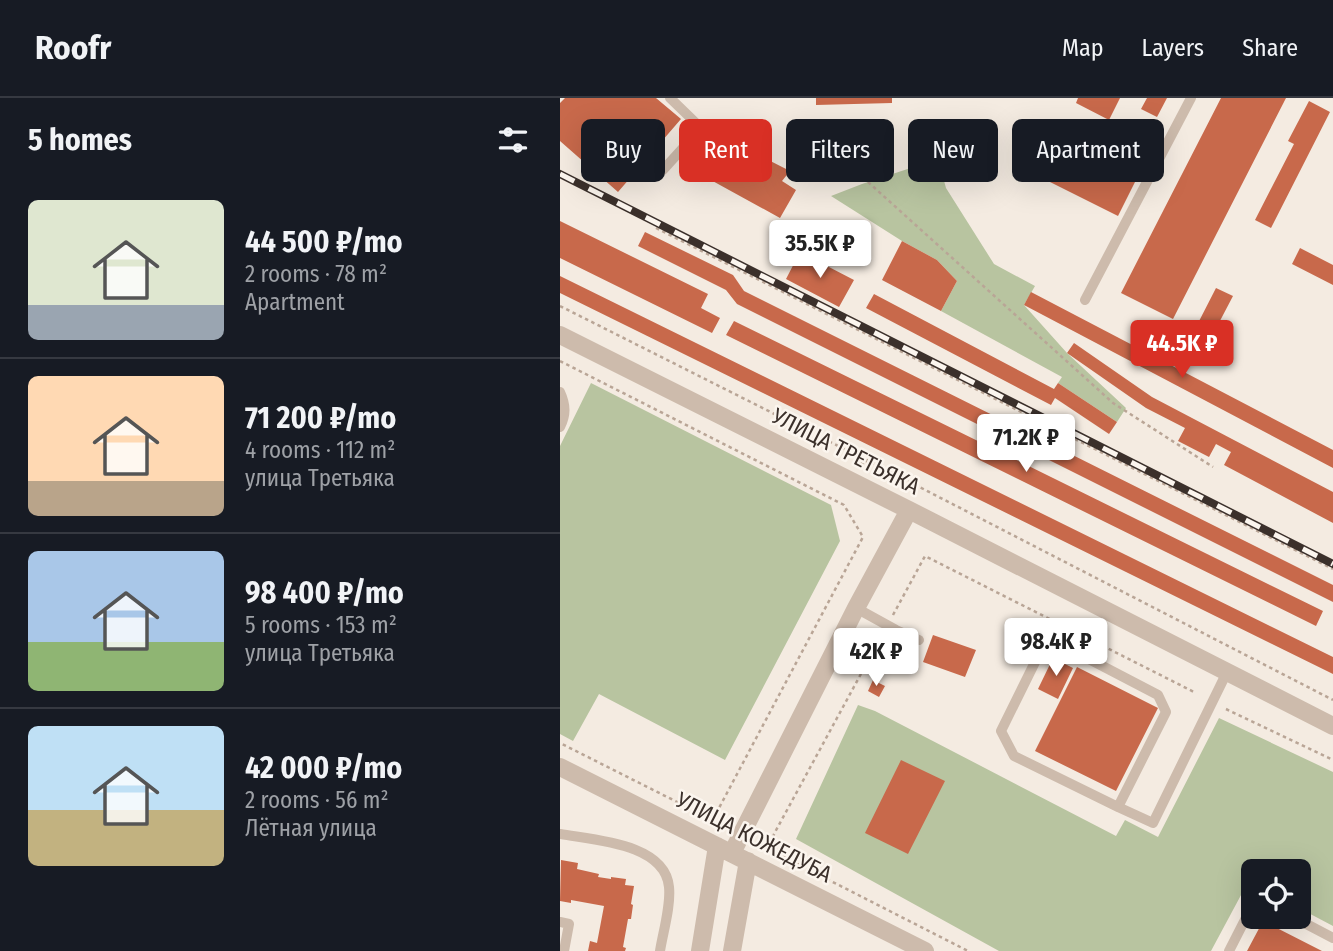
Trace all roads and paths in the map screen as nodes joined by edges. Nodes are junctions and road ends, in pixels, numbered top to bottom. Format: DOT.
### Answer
graph roads {
  1 [pos="670,98"];
  2 [pos="1191,98"];
  3 [pos="665,168"];
  4 [pos="868,182"];
  5 [pos="656,228"];
  6 [pos="1085,300"];
  7 [pos="560,306"];
  8 [pos="560,335"];
  9 [pos="560,361"];
  10 [pos="560,392"];
  11 [pos="560,427"];
  12 [pos="1213,467"];
  13 [pos="909,510"];
  14 [pos="1333,569"];
  15 [pos="856,608"];
  16 [pos="888,625"];
  17 [pos="919,640"];
  18 [pos="1227,673"];
  19 [pos="1196,693"];
  20 [pos="1333,700"];
  21 [pos="1226,709"];
  22 [pos="1333,726"];
  23 [pos="560,743"];
  24 [pos="1333,760"];
  25 [pos="560,767"];
  26 [pos="1118,807"];
  27 [pos="560,834"];
  28 [pos="732,853"];
  29 [pos="560,922"];
  30 [pos="1311,926"];
  31 [pos="1241,928"];
  32 [pos="1333,938"];
  33 [pos="564,951"];
  34 [pos="660,951"];
  35 [pos="700,951"];
  36 [pos="732,951"];
  37 [pos="925,951"];
  38 [pos="968,951"];
  39 [pos="1229,951"];
  1 -- 3 [label="lane"];
  2 -- 6 [label="lane"];
  4 -- 12 [label="path"];
  5 -- 14 [label="path"];
  7 -- 20 [label="path"];
  8 -- 13 [label="street, УЛИЦА ТРЕТЬЯКА"];
  9 -- 23 [label="path"];
  10 -- 11 [label="lane"];
  13 -- 15 [label="street"];
  13 -- 18 [label="street, УЛИЦА ТРЕТЬЯКА"];
  15 -- 16 [label="lane"];
  15 -- 28 [label="street"];
  16 -- 17 [label="lane"];
  16 -- 19 [label="path"];
  16 -- 38 [label="path"];
  18 -- 22 [label="street, УЛИЦА ТРЕТЬЯКА"];
  18 -- 26 [label="lane"];
  21 -- 24 [label="path"];
  25 -- 28 [label="street, УЛИЦА КОЖЕДУБА"];
  26 -- 26 [label="lane"];
  27 -- 34 [label="lane"];
  28 -- 35 [label="street"];
  28 -- 36 [label="street"];
  28 -- 37 [label="street, УЛИЦА КОЖЕДУБА"];
  29 -- 33 [label="lane"];
  30 -- 32 [label="lane"];
  31 -- 39 [label="lane"];
}
